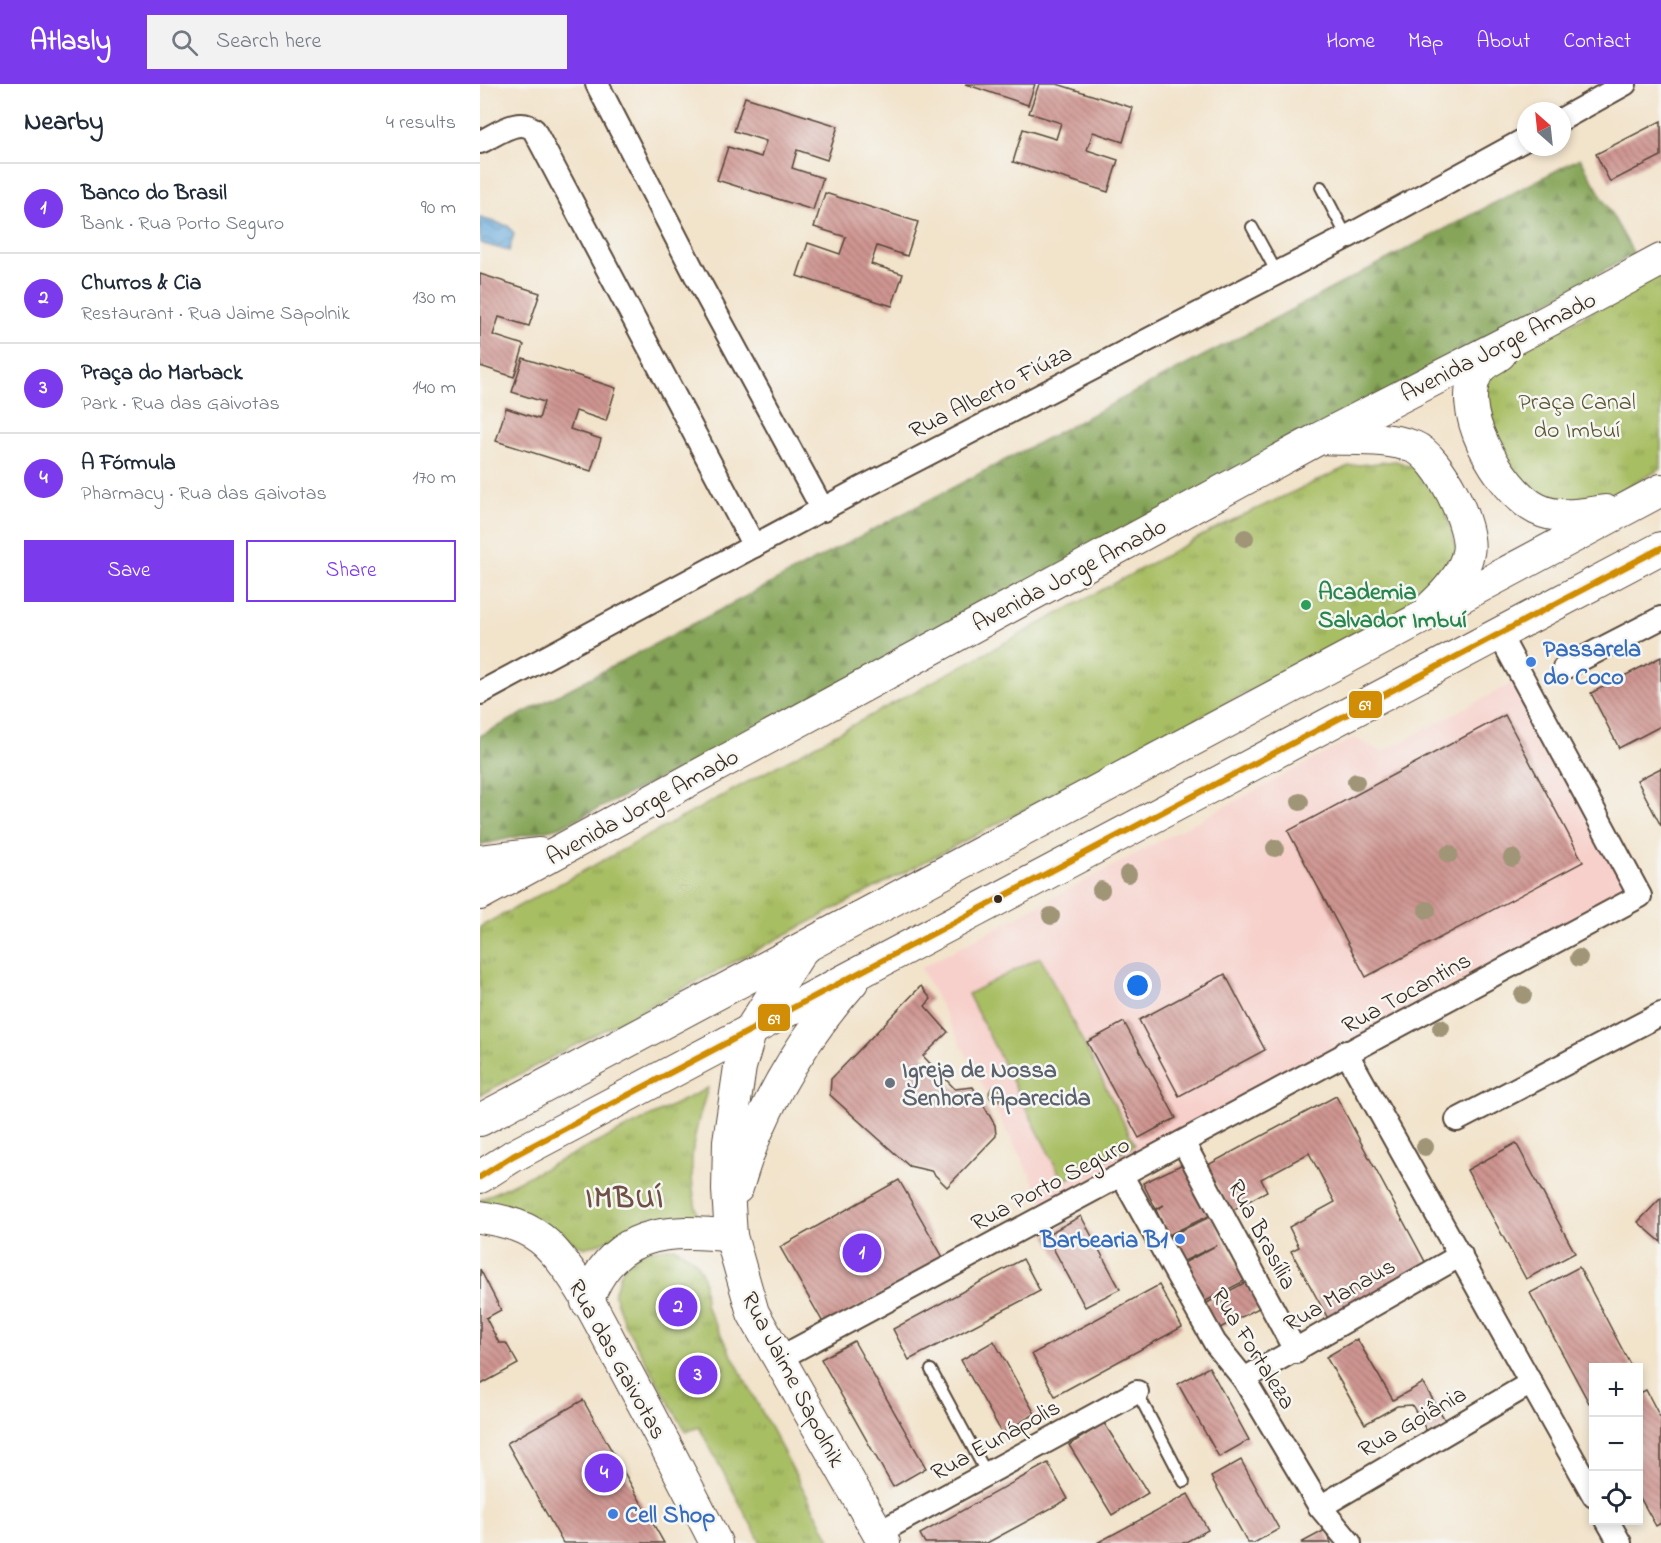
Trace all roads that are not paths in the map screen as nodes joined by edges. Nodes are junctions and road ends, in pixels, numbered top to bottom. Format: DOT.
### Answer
graph roads {
  1 [pos="597,84"];
  2 [pos="1625,84"];
  3 [pos="1571,114"];
  4 [pos="480,142"];
  5 [pos="1517,143"];
  6 [pos="1321,187"];
  7 [pos="1252,227"];
  8 [pos="1347,237"];
  9 [pos="1661,260"];
  10 [pos="1277,273"];
  11 [pos="1548,321"];
  12 [pos="1320,438"];
  13 [pos="1661,490"];
  14 [pos="1628,507"];
  15 [pos="823,510"];
  16 [pos="754,546"];
  17 [pos="1661,548"];
  18 [pos="1421,617"];
  19 [pos="1661,618"];
  20 [pos="1498,632"];
  21 [pos="1564,668"];
  22 [pos="480,693"];
  23 [pos="558,851"];
  24 [pos="480,861"];
  25 [pos="480,894"];
  26 [pos="805,945"];
  27 [pos="862,971"];
  28 [pos="1661,1014"];
  29 [pos="751,1029"];
  30 [pos="1346,1052"];
  31 [pos="480,1120"];
  32 [pos="1458,1120"];
  33 [pos="1183,1142"];
  34 [pos="1122,1176"];
  35 [pos="480,1177"];
  36 [pos="480,1217"];
  37 [pos="730,1225"];
  38 [pos="1461,1255"];
  39 [pos="587,1302"];
  40 [pos="1296,1352"];
  41 [pos="778,1359"];
  42 [pos="931,1370"];
  43 [pos="1244,1379"];
  44 [pos="1531,1383"];
  45 [pos="1137,1392"];
  46 [pos="987,1474"];
  47 [pos="1184,1482"];
  48 [pos="1589,1489"];
  49 [pos="1320,1507"];
  50 [pos="1609,1525"];
  51 [pos="881,1538"];
  52 [pos="716,1543"];
  53 [pos="1350,1543"];
  54 [pos="1620,1543"];
  1 -- 15 [label="street"];
  2 -- 3 [label="street"];
  4 -- 16 [label="street"];
  5 -- 8 [label="street, Rua Alberto Fiúza"];
  6 -- 8 [label="lane"];
  7 -- 10 [label="lane"];
  8 -- 10 [label="street, Rua Alberto Fiúza"];
  9 -- 11 [label="main road, Avenida Jorge Amado"];
  10 -- 15 [label="street, Rua Alberto Fiúza"];
  11 -- 12 [label="main road, Avenida Jorge Amado"];
  11 -- 14 [label="main road"];
  12 -- 18 [label="main road"];
  12 -- 23 [label="main road, Avenida Jorge Amado"];
  13 -- 14 [label="main road"];
  14 -- 18 [label="main road"];
  15 -- 16 [label="street, Rua Alberto Fiúza"];
  16 -- 22 [label="street, Rua Alberto Fiúza"];
  17 -- 20 [label="main road"];
  18 -- 26 [label="main road"];
  19 -- 21 [label="street"];
  20 -- 27 [label="main road"];
  20 -- 30 [label="street, Rua Tocantins"];
  23 -- 24 [label="main road"];
  23 -- 25 [label="main road, Avenida Jorge Amado"];
  26 -- 29 [label="main road"];
  26 -- 31 [label="main road"];
  27 -- 29 [label="main road"];
  27 -- 37 [label="main road"];
  28 -- 32 [label="street"];
  29 -- 35 [label="main road"];
  29 -- 37 [label="main road, Rua Jaime Sapolnik"];
  30 -- 33 [label="street, Rua Porto Seguro"];
  30 -- 38 [label="street, Rua Tocantins"];
  33 -- 34 [label="street, Rua Porto Seguro"];
  33 -- 40 [label="street, Rua Brasília"];
  34 -- 41 [label="street, Rua Porto Seguro"];
  34 -- 43 [label="street, Rua Fortaleza"];
  36 -- 39 [label="main road, Rua das Gaivotas"];
  37 -- 39 [label="main road"];
  37 -- 41 [label="main road, Rua Jaime Sapolnik"];
  38 -- 40 [label="street, Rua Manaus"];
  38 -- 44 [label="street, Rua Tocantins"];
  39 -- 52 [label="main road, Rua das Gaivotas"];
  40 -- 43 [label="street, Rua Manaus"];
  41 -- 51 [label="main road, Rua Jaime Sapolnik"];
  42 -- 46 [label="lane"];
  43 -- 49 [label="street, Rua Fortaleza"];
  44 -- 48 [label="street, Rua Tocantins"];
  44 -- 49 [label="street, Rua Goiânia"];
  45 -- 46 [label="street, Rua Eunápolis"];
  45 -- 47 [label="lane"];
  46 -- 51 [label="street, Rua Eunápolis"];
  49 -- 53 [label="street, Rua Fortaleza"];
  50 -- 54 [label="street"];
}
